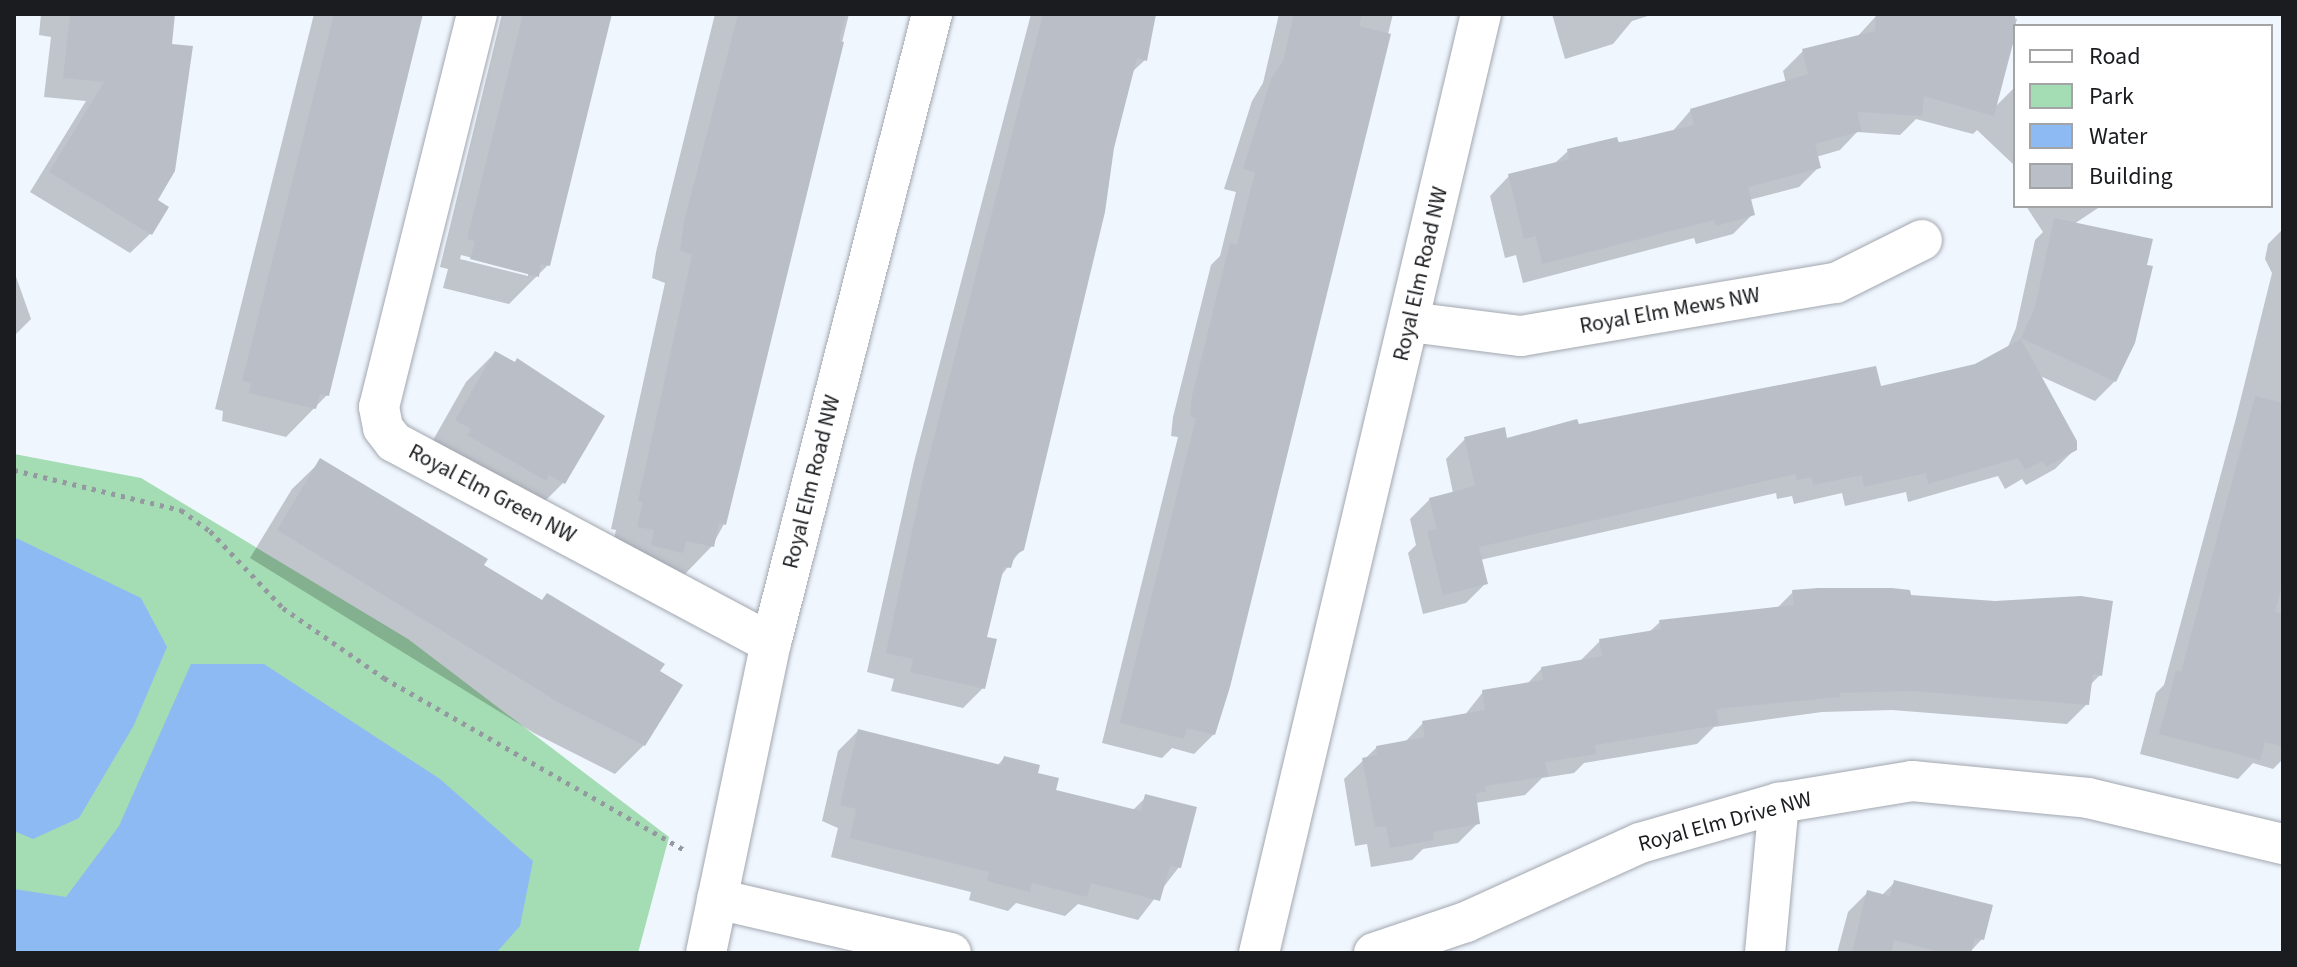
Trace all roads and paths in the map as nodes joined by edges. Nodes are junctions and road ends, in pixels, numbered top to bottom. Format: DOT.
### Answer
graph roads {
  1 [pos="477,14"];
  2 [pos="932,14"];
  3 [pos="1481,14"];
  4 [pos="1922,240"];
  5 [pos="1410,322"];
  6 [pos="14,470"];
  7 [pos="771,643"];
  8 [pos="1779,803"];
  9 [pos="2283,844"];
  10 [pos="683,849"];
  11 [pos="717,899"];
  12 [pos="706,953"];
  13 [pos="951,953"];
  14 [pos="1259,953"];
  15 [pos="1374,953"];
  16 [pos="1765,953"];
  1 -- 7 [label="street, Royal Elm Green NW"];
  2 -- 7 [label="street, Royal Elm Road NW"];
  3 -- 5 [label="street, Royal Elm Road NW"];
  4 -- 5 [label="street, Royal Elm Mews NW"];
  5 -- 14 [label="street, Royal Elm Road NW"];
  6 -- 10 [label="path"];
  7 -- 11 [label="street, Royal Elm Road NW"];
  8 -- 9 [label="street, Royal Elm Drive NW"];
  8 -- 15 [label="street, Royal Elm Drive NW"];
  8 -- 16 [label="street"];
  11 -- 12 [label="street, Royal Elm Road NW"];
  11 -- 13 [label="street"];
}
